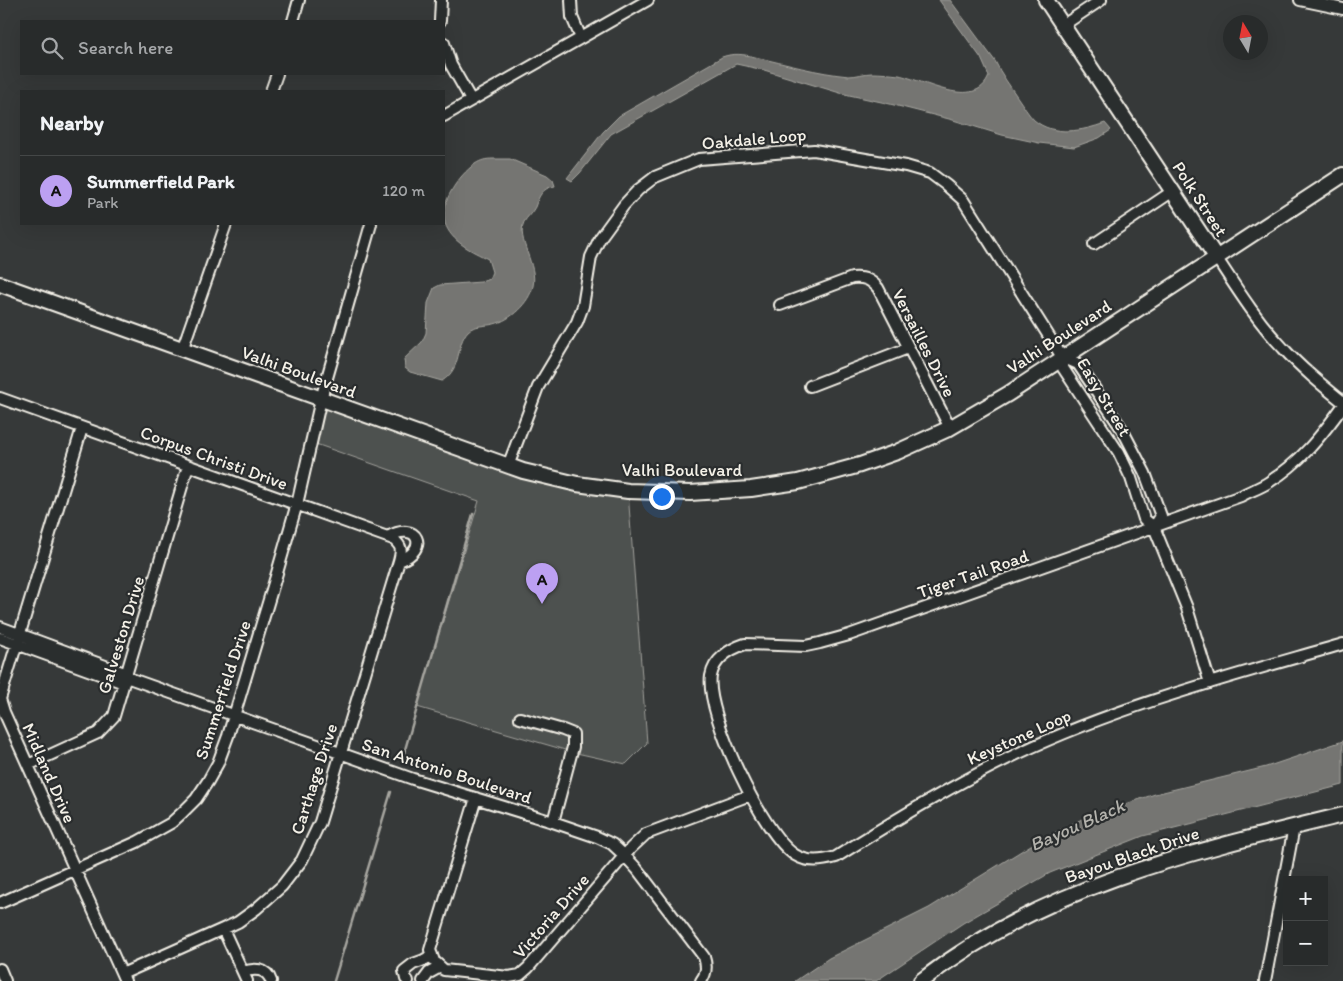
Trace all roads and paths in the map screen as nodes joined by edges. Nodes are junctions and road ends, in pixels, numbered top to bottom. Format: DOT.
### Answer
graph roads {
  1 [pos="299,0"];
  2 [pos="441,0"];
  3 [pos="571,0"];
  4 [pos="648,0"];
  5 [pos="1046,0"];
  6 [pos="1101,0"];
  7 [pos="1300,0"];
  8 [pos="1343,9"];
  9 [pos="293,20"];
  10 [pos="440,20"];
  11 [pos="1062,26"];
  12 [pos="582,38"];
  13 [pos="445,46"];
  14 [pos="277,75"];
  15 [pos="271,90"];
  16 [pos="471,100"];
  17 [pos="445,115"];
  18 [pos="1343,175"];
  19 [pos="1173,191"];
  20 [pos="226,225"];
  21 [pos="371,225"];
  22 [pos="1094,244"];
  23 [pos="1216,258"];
  24 [pos="0,284"];
  25 [pos="780,305"];
  26 [pos="908,348"];
  27 [pos="182,350"];
  28 [pos="1062,357"];
  29 [pos="810,386"];
  30 [pos="0,398"];
  31 [pos="320,400"];
  32 [pos="1343,402"];
  33 [pos="1343,406"];
  34 [pos="82,428"];
  35 [pos="950,428"];
  36 [pos="1127,437"];
  37 [pos="1114,444"];
  38 [pos="188,466"];
  39 [pos="508,466"];
  40 [pos="297,505"];
  41 [pos="1154,527"];
  42 [pos="388,537"];
  43 [pos="399,561"];
  44 [pos="0,627"];
  45 [pos="0,638"];
  46 [pos="18,639"];
  47 [pos="1343,644"];
  48 [pos="126,678"];
  49 [pos="1210,683"];
  50 [pos="234,716"];
  51 [pos="520,718"];
  52 [pos="340,754"];
  53 [pos="28,765"];
  54 [pos="750,795"];
  55 [pos="476,798"];
  56 [pos="1343,815"];
  57 [pos="553,822"];
  58 [pos="1294,827"];
  59 [pos="625,856"];
  60 [pos="75,870"];
  61 [pos="0,903"];
  62 [pos="223,929"];
  63 [pos="432,955"];
  64 [pos="440,967"];
  65 [pos="0,969"];
  66 [pos="245,977"];
  67 [pos="123,978"];
  68 [pos="5,981"];
  69 [pos="271,981"];
  70 [pos="408,981"];
  71 [pos="423,981"];
  72 [pos="701,981"];
  73 [pos="921,981"];
  74 [pos="1264,981"];
  1 -- 9 [label="street"];
  2 -- 10 [label="street"];
  3 -- 12 [label="street"];
  4 -- 12 [label="street"];
  5 -- 11 [label="street, Polk Street"];
  6 -- 11 [label="street"];
  7 -- 8 [label="street"];
  11 -- 19 [label="street, Polk Street"];
  12 -- 16 [label="street"];
  13 -- 16 [label="street"];
  14 -- 15 [label="street"];
  16 -- 17 [label="street"];
  18 -- 23 [label="street, Valhi Boulevard"];
  19 -- 22 [label="street"];
  19 -- 23 [label="street, Polk Street"];
  20 -- 27 [label="street"];
  21 -- 31 [label="street, Summerfield Drive"];
  23 -- 28 [label="street, Valhi Boulevard"];
  23 -- 32 [label="street, Polk Street"];
  24 -- 27 [label="street, Valhi Boulevard"];
  25 -- 26 [label="street, Versailles Drive"];
  26 -- 29 [label="street"];
  26 -- 35 [label="street, Versailles Drive"];
  27 -- 31 [label="street, Valhi Boulevard"];
  28 -- 35 [label="street, Valhi Boulevard"];
  28 -- 36 [label="street, Easy Street"];
  28 -- 37 [label="street, Easy Street"];
  28 -- 39 [label="street, Oakdale Loop"];
  30 -- 34 [label="street, Corpus Christi Drive"];
  31 -- 39 [label="street, Valhi Boulevard"];
  31 -- 40 [label="street, Summerfield Drive"];
  33 -- 41 [label="street, Tiger Tail Road"];
  34 -- 38 [label="street, Corpus Christi Drive"];
  34 -- 46 [label="street, Midland Drive"];
  35 -- 39 [label="street, Valhi Boulevard"];
  36 -- 37 [label="street"];
  36 -- 41 [label="street, Easy Street"];
  37 -- 41 [label="street, Easy Street"];
  38 -- 40 [label="street, Corpus Christi Drive"];
  38 -- 48 [label="street, Galveston Drive"];
  40 -- 42 [label="street, Corpus Christi Drive"];
  40 -- 50 [label="street, Summerfield Drive"];
  41 -- 49 [label="street, Easy Street"];
  41 -- 54 [label="street, Tiger Tail Road"];
  42 -- 43 [label="street"];
  42 -- 43 [label="street"];
  43 -- 52 [label="street, Carthage Drive"];
  44 -- 46 [label="street, San Antonio Boulevard"];
  45 -- 46 [label="street, San Antonio Boulevard"];
  46 -- 48 [label="street, San Antonio Boulevard"];
  46 -- 53 [label="street, Midland Drive"];
  47 -- 49 [label="street, Keystone Loop"];
  48 -- 50 [label="street, San Antonio Boulevard"];
  48 -- 53 [label="street, Galveston Drive"];
  49 -- 54 [label="street, Keystone Loop"];
  50 -- 52 [label="street, San Antonio Boulevard"];
  50 -- 60 [label="street, Summerfield Drive"];
  51 -- 57 [label="street"];
  52 -- 55 [label="street, San Antonio Boulevard"];
  52 -- 62 [label="street, Carthage Drive"];
  53 -- 60 [label="street, Midland Drive"];
  54 -- 59 [label="street, Victoria Drive"];
  55 -- 57 [label="street, San Antonio Boulevard"];
  55 -- 63 [label="street"];
  56 -- 58 [label="street, Bayou Black Drive"];
  57 -- 59 [label="street, San Antonio Boulevard"];
  58 -- 73 [label="street, Bayou Black Drive"];
  58 -- 74 [label="street"];
  59 -- 64 [label="street, Victoria Drive"];
  59 -- 72 [label="street, San Antonio Boulevard"];
  60 -- 61 [label="street, Summerfield Drive"];
  60 -- 67 [label="street, Midland Drive"];
  62 -- 66 [label="street"];
  62 -- 67 [label="street, Carthage Drive"];
  63 -- 64 [label="street"];
  63 -- 70 [label="street"];
  64 -- 71 [label="street"];
  65 -- 68 [label="street"];
  66 -- 69 [label="street"];
}
